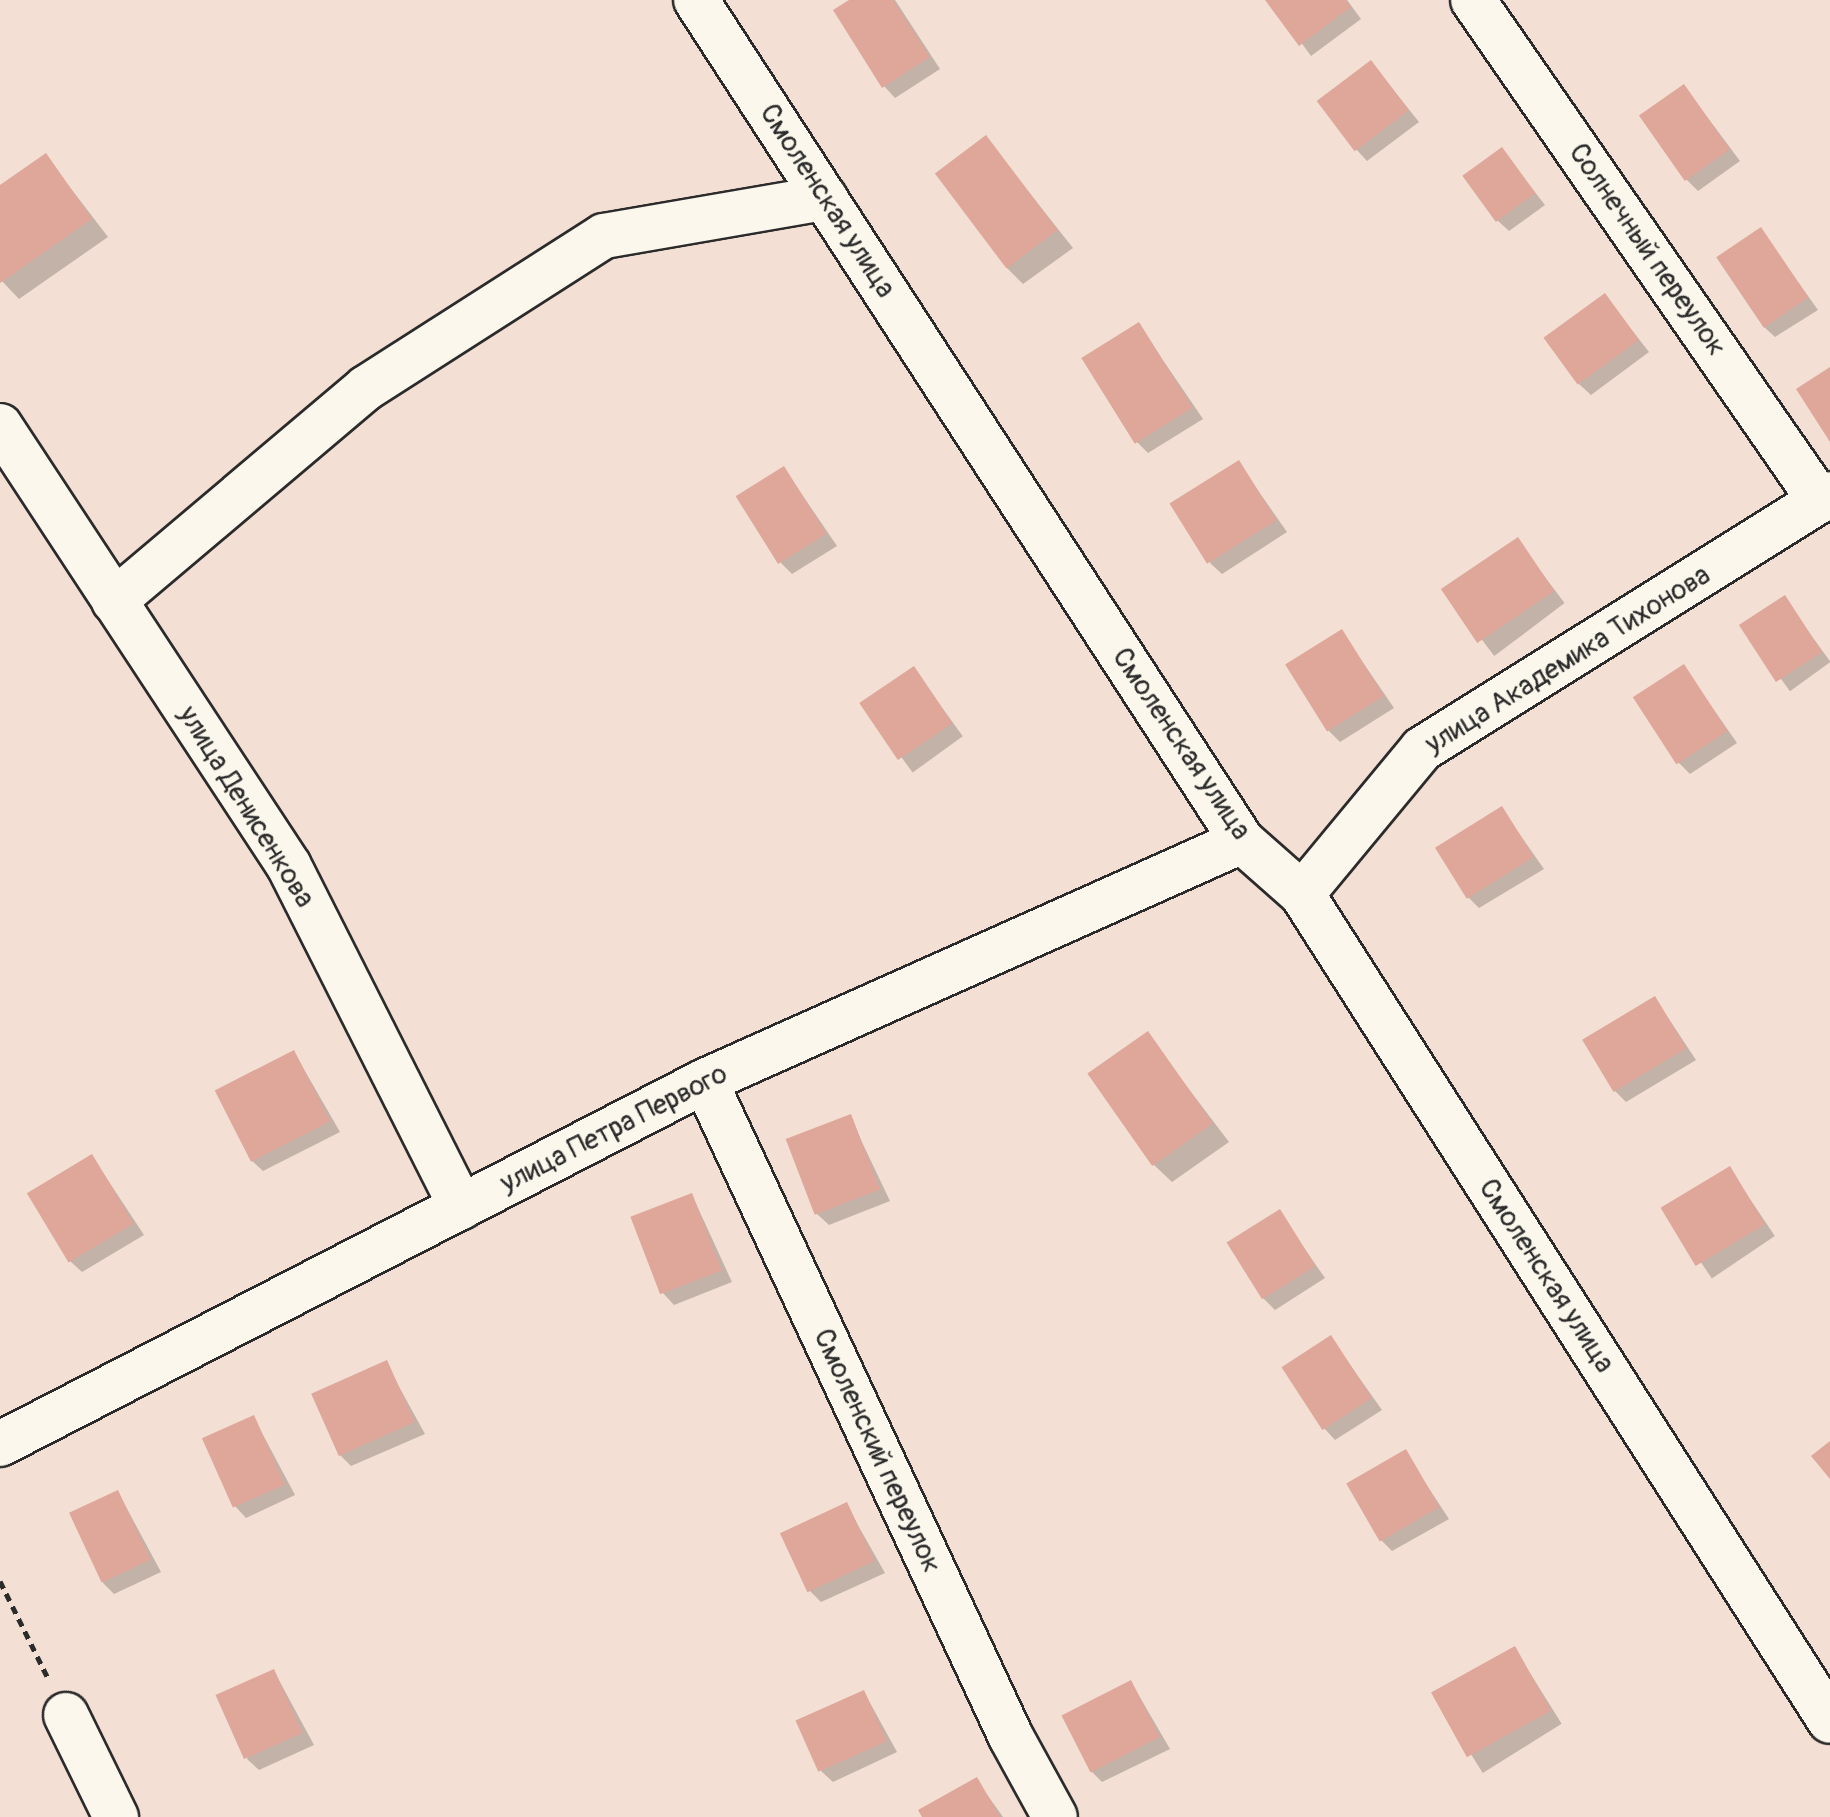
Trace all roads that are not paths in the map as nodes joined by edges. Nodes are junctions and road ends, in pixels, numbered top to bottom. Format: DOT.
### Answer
graph roads {
  1 [pos="696,0"];
  2 [pos="1473,0"];
  3 [pos="825,198"];
  4 [pos="0,426"];
  5 [pos="1825,497"];
  6 [pos="114,601"];
  7 [pos="1242,841"];
  8 [pos="1302,894"];
  9 [pos="705,1081"];
  10 [pos="461,1207"];
  11 [pos="0,1444"];
  12 [pos="66,1715"];
  13 [pos="1830,1721"];
  14 [pos="116,1817"];
  15 [pos="1055,1817"];
  1 -- 3 [label="street, Смоленская улица"];
  2 -- 5 [label="street, Солнечный переулок"];
  3 -- 6 [label="street"];
  3 -- 7 [label="street, Смоленская улица"];
  4 -- 6 [label="street, улица Денисенкова"];
  5 -- 8 [label="street, улица Академика Тихонова"];
  6 -- 10 [label="street, улица Денисенкова"];
  7 -- 8 [label="street, Смоленская улица"];
  7 -- 9 [label="street, улица Петра Первого"];
  8 -- 13 [label="street, Смоленская улица"];
  9 -- 10 [label="street, улица Петра Первого"];
  9 -- 15 [label="street, Смоленский переулок"];
  10 -- 11 [label="street, улица Петра Первого"];
  12 -- 14 [label="street"];
}
